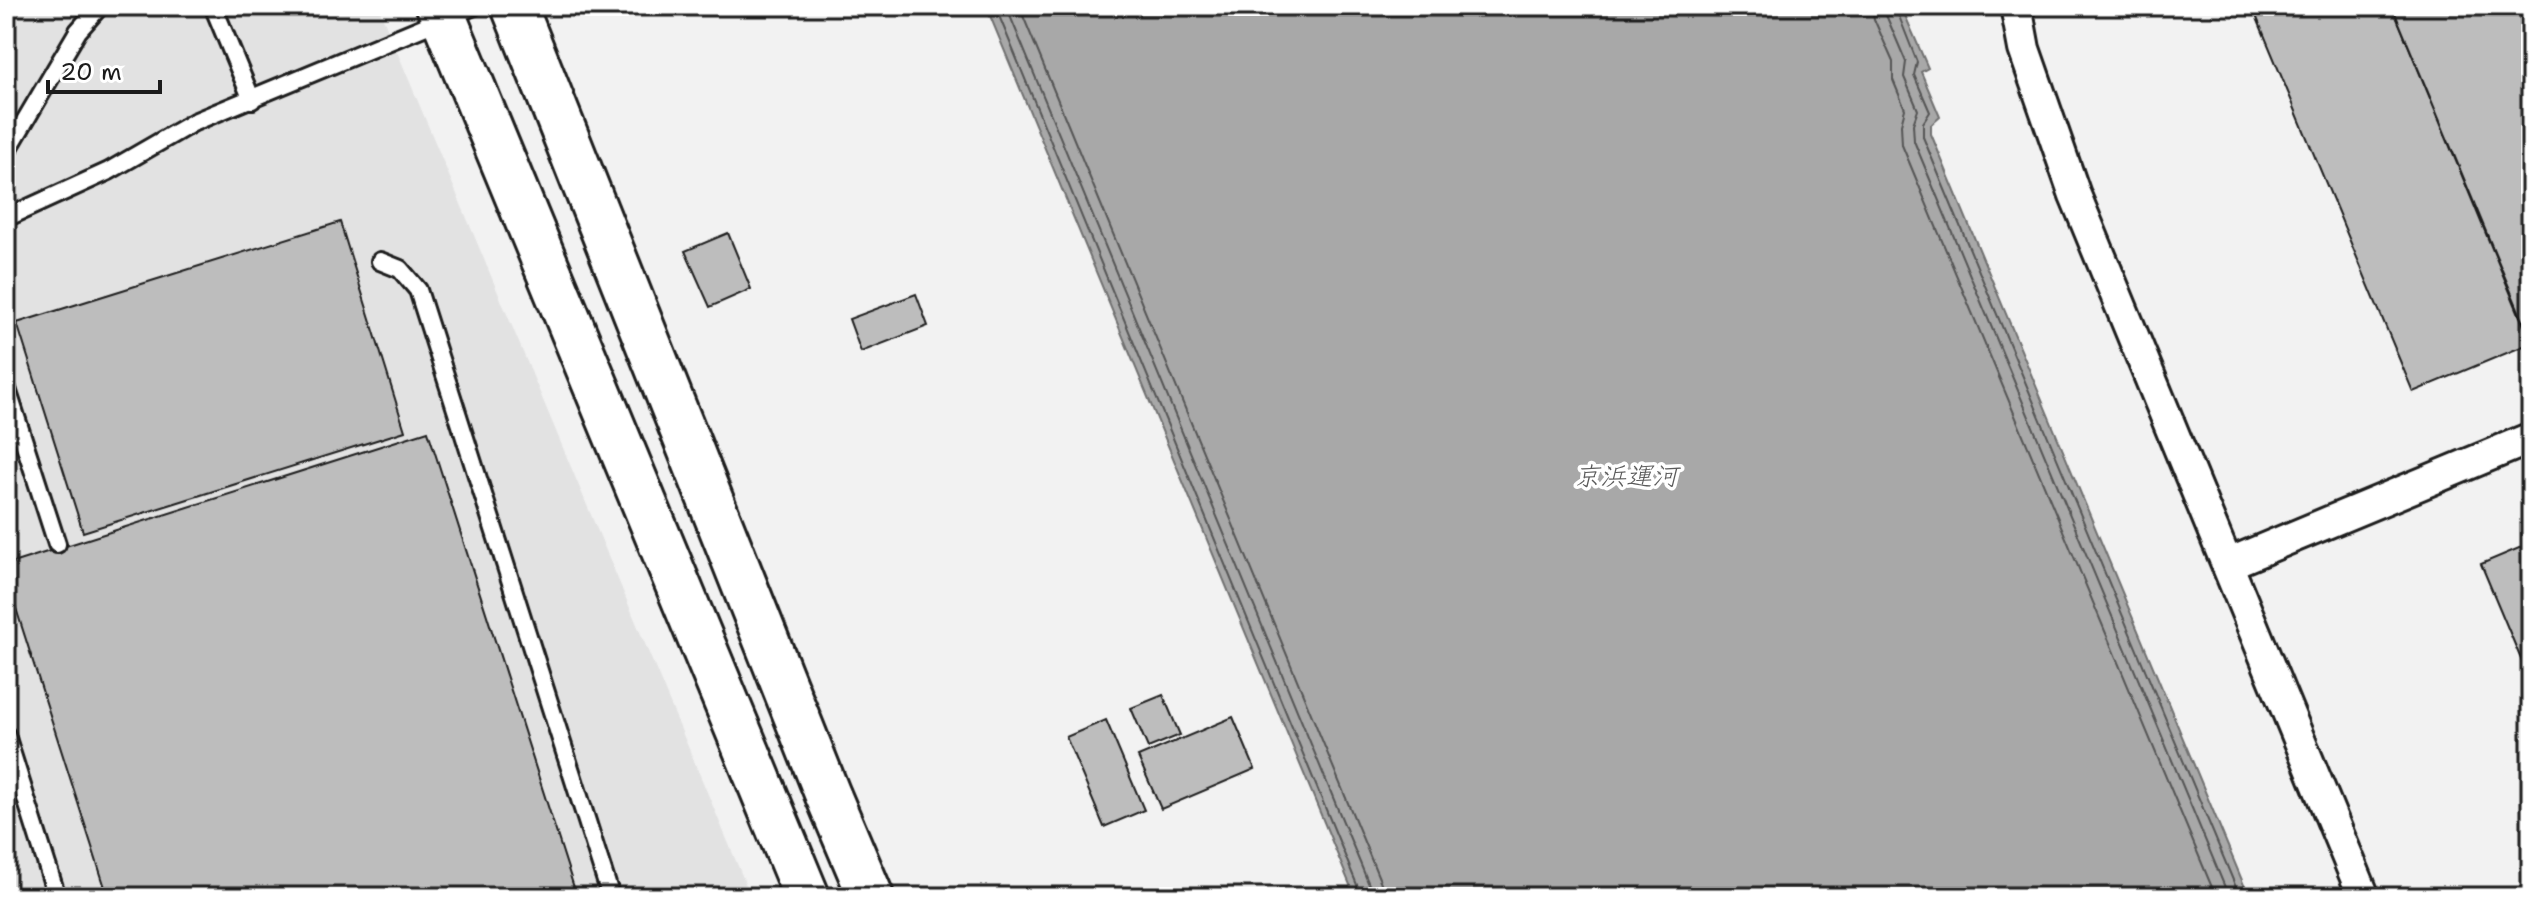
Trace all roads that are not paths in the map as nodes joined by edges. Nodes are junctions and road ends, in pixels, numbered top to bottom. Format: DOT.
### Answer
graph roads {
  1 [pos="100,6"];
  2 [pos="514,6"];
  3 [pos="2016,6"];
  4 [pos="216,9"];
  5 [pos="452,10"];
  6 [pos="252,100"];
  7 [pos="6,153"];
  8 [pos="6,218"];
  9 [pos="380,261"];
  10 [pos="6,386"];
  11 [pos="2531,438"];
  12 [pos="57,544"];
  13 [pos="2228,564"];
  14 [pos="6,735"];
  15 [pos="57,897"];
  16 [pos="611,897"];
  17 [pos="807,897"];
  18 [pos="871,897"];
  19 [pos="2364,897"];
  1 -- 7 [label="lane"];
  2 -- 18 [label="street"];
  3 -- 13 [label="street"];
  4 -- 6 [label="lane"];
  5 -- 6 [label="lane"];
  5 -- 17 [label="street"];
  6 -- 8 [label="lane"];
  9 -- 16 [label="lane"];
  10 -- 12 [label="lane"];
  11 -- 13 [label="street"];
  13 -- 19 [label="street"];
  14 -- 15 [label="lane"];
}
